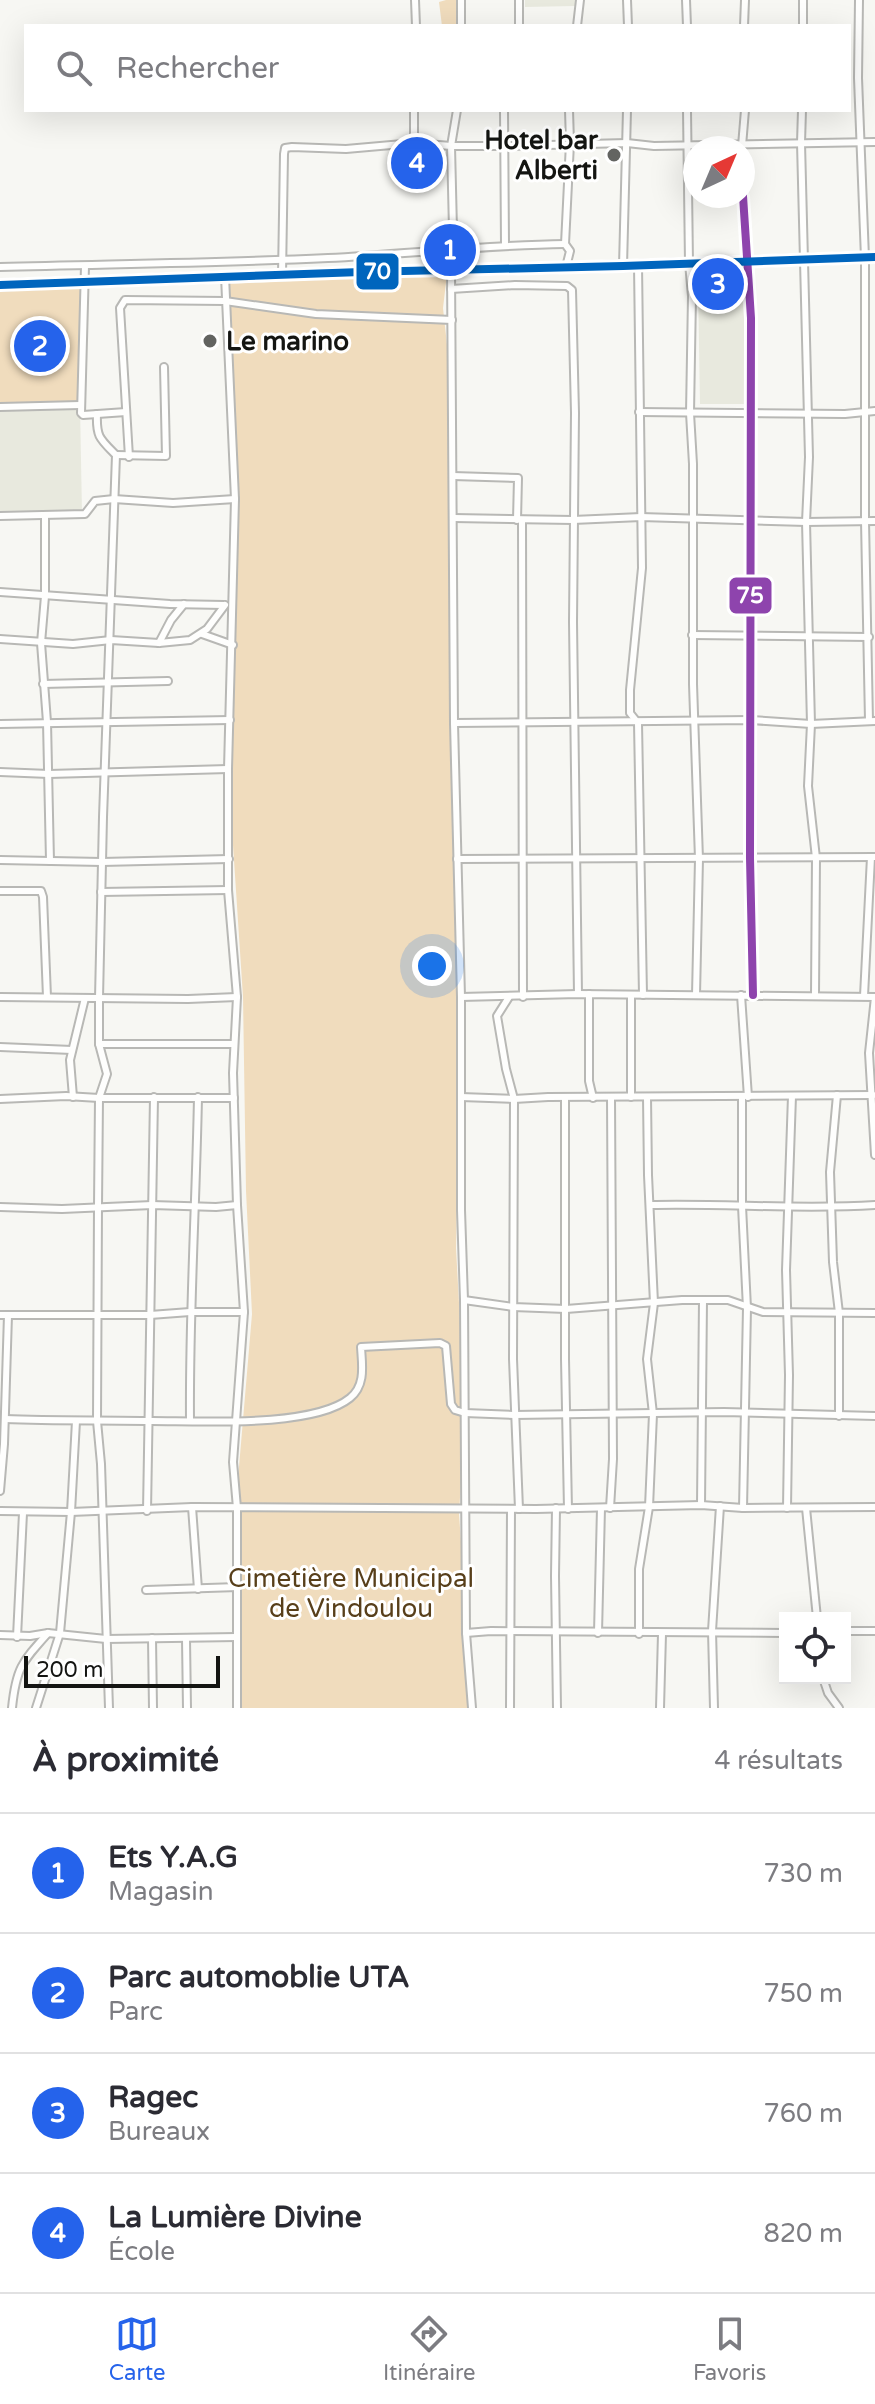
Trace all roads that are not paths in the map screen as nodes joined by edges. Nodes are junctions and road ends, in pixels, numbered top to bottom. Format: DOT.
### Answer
graph roads {
  1 [pos="415,0"];
  2 [pos="461,0"];
  3 [pos="519,0"];
  4 [pos="580,0"];
  5 [pos="627,0"];
  6 [pos="686,0"];
  7 [pos="745,0"];
  8 [pos="803,0"];
  9 [pos="859,0"];
  10 [pos="416,24"];
  11 [pos="461,24"];
  12 [pos="519,24"];
  13 [pos="577,24"];
  14 [pos="628,24"];
  15 [pos="687,24"];
  16 [pos="744,24"];
  17 [pos="803,24"];
  18 [pos="414,112"];
  19 [pos="457,112"];
  20 [pos="504,112"];
  21 [pos="569,112"];
  22 [pos="627,112"];
  23 [pos="687,112"];
  24 [pos="745,112"];
  25 [pos="802,112"];
  26 [pos="687,136"];
  27 [pos="743,136"];
  28 [pos="875,142"];
  29 [pos="414,143"];
  30 [pos="570,143"];
  31 [pos="627,143"];
  32 [pos="801,143"];
  33 [pos="860,143"];
  34 [pos="755,145"];
  35 [pos="451,146"];
  36 [pos="504,146"];
  37 [pos="683,146"];
  38 [pos="688,208"];
  39 [pos="744,208"];
  40 [pos="865,239"];
  41 [pos="875,239"];
  42 [pos="565,244"];
  43 [pos="505,245"];
  44 [pos="449,249"];
  45 [pos="870,257"];
  46 [pos="282,259"];
  47 [pos="806,260"];
  48 [pos="748,262"];
  49 [pos="689,263"];
  50 [pos="638,265"];
  51 [pos="85,266"];
  52 [pos="623,266"];
  53 [pos="0,267"];
  54 [pos="566,267"];
  55 [pos="451,270"];
  56 [pos="282,275"];
  57 [pos="225,276"];
  58 [pos="85,281"];
  59 [pos="0,285"];
  60 [pos="451,289"];
  61 [pos="225,301"];
  62 [pos="452,320"];
  63 [pos="164,367"];
  64 [pos="80,405"];
  65 [pos="0,407"];
  66 [pos="749,411"];
  67 [pos="875,411"];
  68 [pos="126,412"];
  69 [pos="639,412"];
  70 [pos="866,412"];
  71 [pos="690,413"];
  72 [pos="808,413"];
  73 [pos="97,414"];
  74 [pos="116,455"];
  75 [pos="129,457"];
  76 [pos="453,476"];
  77 [pos="114,499"];
  78 [pos="235,499"];
  79 [pos="0,516"];
  80 [pos="45,516"];
  81 [pos="641,517"];
  82 [pos="454,518"];
  83 [pos="693,518"];
  84 [pos="520,520"];
  85 [pos="573,520"];
  86 [pos="752,521"];
  87 [pos="865,521"];
  88 [pos="875,521"];
  89 [pos="806,522"];
  90 [pos="0,592"];
  91 [pos="45,596"];
  92 [pos="111,599"];
  93 [pos="184,604"];
  94 [pos="225,605"];
  95 [pos="234,605"];
  96 [pos="202,634"];
  97 [pos="692,635"];
  98 [pos="810,636"];
  99 [pos="750,637"];
  100 [pos="869,637"];
  101 [pos="0,639"];
  102 [pos="111,640"];
  103 [pos="41,643"];
  104 [pos="159,643"];
  105 [pos="233,645"];
  106 [pos="168,681"];
  107 [pos="109,682"];
  108 [pos="43,684"];
  109 [pos="107,720"];
  110 [pos="230,720"];
  111 [pos="751,720"];
  112 [pos="872,721"];
  113 [pos="47,722"];
  114 [pos="522,722"];
  115 [pos="575,722"];
  116 [pos="695,722"];
  117 [pos="454,723"];
  118 [pos="638,723"];
  119 [pos="0,724"];
  120 [pos="811,724"];
  121 [pos="228,769"];
  122 [pos="0,772"];
  123 [pos="105,773"];
  124 [pos="49,774"];
  125 [pos="873,857"];
  126 [pos="577,858"];
  127 [pos="750,858"];
  128 [pos="816,858"];
  129 [pos="229,859"];
  130 [pos="457,859"];
  131 [pos="523,859"];
  132 [pos="699,859"];
  133 [pos="0,860"];
  134 [pos="640,860"];
  135 [pos="50,861"];
  136 [pos="102,862"];
  137 [pos="228,890"];
  138 [pos="0,891"];
  139 [pos="101,892"];
  140 [pos="578,994"];
  141 [pos="589,994"];
  142 [pos="643,995"];
  143 [pos="696,995"];
  144 [pos="741,995"];
  145 [pos="753,995"];
  146 [pos="815,995"];
  147 [pos="631,996"];
  148 [pos="864,996"];
  149 [pos="0,997"];
  150 [pos="47,997"];
  151 [pos="237,997"];
  152 [pos="461,997"];
  153 [pos="509,997"];
  154 [pos="523,997"];
  155 [pos="85,998"];
  156 [pos="99,998"];
  157 [pos="99,1044"];
  158 [pos="233,1044"];
  159 [pos="0,1047"];
  160 [pos="72,1050"];
  161 [pos="837,1095"];
  162 [pos="873,1095"];
  163 [pos="792,1096"];
  164 [pos="73,1097"];
  165 [pos="154,1097"];
  166 [pos="198,1097"];
  167 [pos="461,1097"];
  168 [pos="565,1097"];
  169 [pos="611,1097"];
  170 [pos="631,1097"];
  171 [pos="647,1097"];
  172 [pos="745,1097"];
  173 [pos="99,1098"];
  174 [pos="234,1098"];
  175 [pos="593,1098"];
  176 [pos="0,1099"];
  177 [pos="514,1099"];
  178 [pos="875,1155"];
  179 [pos="152,1205"];
  180 [pos="237,1205"];
  181 [pos="650,1205"];
  182 [pos="875,1205"];
  183 [pos="98,1206"];
  184 [pos="196,1206"];
  185 [pos="742,1206"];
  186 [pos="0,1207"];
  187 [pos="789,1207"];
  188 [pos="832,1208"];
  189 [pos="464,1300"];
  190 [pos="703,1300"];
  191 [pos="654,1303"];
  192 [pos="612,1306"];
  193 [pos="513,1307"];
  194 [pos="747,1308"];
  195 [pos="566,1309"];
  196 [pos="190,1312"];
  197 [pos="244,1312"];
  198 [pos="788,1312"];
  199 [pos="839,1313"];
  200 [pos="875,1313"];
  201 [pos="4,1315"];
  202 [pos="97,1315"];
  203 [pos="150,1315"];
  204 [pos="566,1412"];
  205 [pos="611,1412"];
  206 [pos="702,1412"];
  207 [pos="465,1413"];
  208 [pos="745,1413"];
  209 [pos="653,1414"];
  210 [pos="789,1414"];
  211 [pos="514,1415"];
  212 [pos="839,1416"];
  213 [pos="875,1416"];
  214 [pos="5,1419"];
  215 [pos="149,1420"];
  216 [pos="76,1421"];
  217 [pos="97,1421"];
  218 [pos="190,1421"];
  219 [pos="237,1422"];
  220 [pos="0,1491"];
  221 [pos="701,1505"];
  222 [pos="720,1506"];
  223 [pos="192,1507"];
  224 [pos="649,1507"];
  225 [pos="875,1507"];
  226 [pos="237,1508"];
  227 [pos="466,1508"];
  228 [pos="556,1508"];
  229 [pos="605,1508"];
  230 [pos="743,1508"];
  231 [pos="787,1508"];
  232 [pos="806,1508"];
  233 [pos="515,1509"];
  234 [pos="568,1509"];
  235 [pos="0,1511"];
  236 [pos="101,1511"];
  237 [pos="147,1511"];
  238 [pos="71,1512"];
  239 [pos="23,1513"];
  240 [pos="238,1587"];
  241 [pos="198,1589"];
  242 [pos="146,1590"];
  243 [pos="816,1612"];
  244 [pos="712,1631"];
  245 [pos="851,1631"];
  246 [pos="875,1631"];
  247 [pos="510,1632"];
  248 [pos="48,1633"];
  249 [pos="60,1633"];
  250 [pos="466,1633"];
  251 [pos="557,1633"];
  252 [pos="598,1633"];
  253 [pos="779,1633"];
  254 [pos="639,1634"];
  255 [pos="662,1634"];
  256 [pos="0,1635"];
  257 [pos="17,1637"];
  258 [pos="237,1637"];
  259 [pos="152,1638"];
  260 [pos="106,1639"];
  261 [pos="186,1639"];
  262 [pos="825,1684"];
  263 [pos="12,1708"];
  264 [pos="36,1708"];
  265 [pos="109,1708"];
  266 [pos="153,1708"];
  267 [pos="187,1708"];
  268 [pos="237,1708"];
  269 [pos="472,1708"];
  270 [pos="510,1708"];
  271 [pos="557,1708"];
  272 [pos="660,1708"];
  273 [pos="714,1708"];
  274 [pos="839,1708"];
  1 -- 10 [label="street"];
  2 -- 11 [label="street"];
  3 -- 12 [label="street"];
  4 -- 13 [label="street"];
  5 -- 14 [label="street"];
  6 -- 15 [label="street"];
  7 -- 16 [label="street"];
  8 -- 17 [label="street"];
  9 -- 33 [label="street"];
  18 -- 29 [label="street"];
  19 -- 35 [label="street"];
  20 -- 36 [label="street"];
  21 -- 30 [label="street"];
  22 -- 31 [label="street"];
  23 -- 26 [label="street"];
  24 -- 27 [label="street"];
  25 -- 32 [label="street"];
  28 -- 33 [label="street"];
  29 -- 35 [label="street"];
  29 -- 46 [label="street"];
  30 -- 31 [label="street"];
  30 -- 36 [label="street"];
  30 -- 42 [label="street"];
  31 -- 37 [label="street"];
  31 -- 52 [label="street"];
  32 -- 33 [label="street"];
  32 -- 34 [label="street"];
  32 -- 47 [label="street"];
  33 -- 40 [label="street"];
  35 -- 36 [label="street"];
  35 -- 44 [label="street"];
  36 -- 43 [label="street"];
  38 -- 49 [label="street"];
  39 -- 48 [label="street"];
  40 -- 41 [label="street"];
  40 -- 45 [label="street"];
  42 -- 43 [label="street"];
  42 -- 54 [label="street"];
  43 -- 44 [label="street"];
  44 -- 46 [label="street"];
  45 -- 47 [label="highway"];
  45 -- 70 [label="street"];
  46 -- 51 [label="street"];
  46 -- 56 [label="street"];
  47 -- 48 [label="highway"];
  47 -- 72 [label="street"];
  48 -- 49 [label="highway"];
  48 -- 66 [label="street"];
  49 -- 50 [label="highway"];
  49 -- 71 [label="street"];
  50 -- 52 [label="highway"];
  50 -- 69 [label="street"];
  51 -- 53 [label="street"];
  51 -- 58 [label="street"];
  52 -- 54 [label="highway"];
  54 -- 55 [label="highway"];
  55 -- 56 [label="highway"];
  55 -- 60 [label="street"];
  56 -- 57 [label="highway"];
  57 -- 58 [label="highway"];
  57 -- 61 [label="street"];
  58 -- 59 [label="highway"];
  58 -- 64 [label="street"];
  60 -- 62 [label="street"];
  60 -- 85 [label="street"];
  61 -- 62 [label="street"];
  61 -- 68 [label="street"];
  61 -- 78 [label="street"];
  62 -- 76 [label="street"];
  63 -- 75 [label="street"];
  64 -- 65 [label="street"];
  64 -- 73 [label="street"];
  66 -- 71 [label="street"];
  66 -- 72 [label="street"];
  66 -- 86 [label="street"];
  67 -- 70 [label="street"];
  68 -- 73 [label="street"];
  68 -- 75 [label="street"];
  69 -- 71 [label="street"];
  69 -- 81 [label="street"];
  70 -- 72 [label="street"];
  70 -- 87 [label="street"];
  71 -- 83 [label="street"];
  72 -- 89 [label="street"];
  73 -- 74 [label="street"];
  74 -- 75 [label="street"];
  74 -- 77 [label="street"];
  76 -- 82 [label="street"];
  76 -- 84 [label="street"];
  77 -- 78 [label="street"];
  77 -- 80 [label="street"];
  77 -- 92 [label="street"];
  78 -- 95 [label="street"];
  79 -- 80 [label="street"];
  80 -- 91 [label="street"];
  81 -- 83 [label="street"];
  81 -- 85 [label="street"];
  81 -- 118 [label="street"];
  82 -- 84 [label="street"];
  82 -- 117 [label="street"];
  83 -- 86 [label="street"];
  83 -- 97 [label="street"];
  84 -- 85 [label="street"];
  84 -- 114 [label="street"];
  85 -- 115 [label="street"];
  86 -- 89 [label="street"];
  86 -- 99 [label="street"];
  87 -- 88 [label="street"];
  87 -- 89 [label="street"];
  87 -- 100 [label="street"];
  89 -- 98 [label="street"];
  90 -- 91 [label="street"];
  91 -- 92 [label="street"];
  91 -- 103 [label="street"];
  92 -- 93 [label="street"];
  92 -- 102 [label="street"];
  93 -- 94 [label="street"];
  93 -- 104 [label="street"];
  94 -- 95 [label="street"];
  94 -- 96 [label="street"];
  95 -- 105 [label="street"];
  96 -- 104 [label="street"];
  96 -- 105 [label="street"];
  97 -- 99 [label="street"];
  97 -- 116 [label="street"];
  98 -- 99 [label="street"];
  98 -- 100 [label="street"];
  98 -- 120 [label="street"];
  99 -- 111 [label="street"];
  100 -- 112 [label="street"];
  101 -- 103 [label="street"];
  102 -- 103 [label="street"];
  102 -- 104 [label="street"];
  102 -- 107 [label="street"];
  103 -- 108 [label="street"];
  105 -- 110 [label="street"];
  106 -- 107 [label="street"];
  107 -- 108 [label="street"];
  107 -- 109 [label="street"];
  108 -- 113 [label="street"];
  109 -- 110 [label="street"];
  109 -- 113 [label="street"];
  109 -- 123 [label="street"];
  110 -- 121 [label="street"];
  111 -- 116 [label="street"];
  111 -- 120 [label="street"];
  111 -- 127 [label="street"];
  112 -- 120 [label="street"];
  113 -- 119 [label="street"];
  113 -- 124 [label="street"];
  114 -- 115 [label="street"];
  114 -- 117 [label="street"];
  114 -- 131 [label="street"];
  115 -- 118 [label="street"];
  115 -- 126 [label="street"];
  116 -- 118 [label="street"];
  116 -- 132 [label="street"];
  117 -- 130 [label="street"];
  118 -- 134 [label="street"];
  120 -- 128 [label="street"];
  121 -- 123 [label="street"];
  121 -- 129 [label="street"];
  122 -- 124 [label="street"];
  123 -- 124 [label="street"];
  123 -- 136 [label="street"];
  124 -- 135 [label="street"];
  125 -- 128 [label="street"];
  125 -- 148 [label="street"];
  126 -- 131 [label="street"];
  126 -- 134 [label="street"];
  126 -- 140 [label="street"];
  127 -- 128 [label="street"];
  127 -- 132 [label="street"];
  127 -- 145 [label="street"];
  128 -- 146 [label="street"];
  129 -- 136 [label="street"];
  129 -- 137 [label="street"];
  130 -- 131 [label="street"];
  130 -- 152 [label="street"];
  131 -- 154 [label="street"];
  132 -- 134 [label="street"];
  132 -- 143 [label="street"];
  133 -- 135 [label="street"];
  134 -- 142 [label="street"];
  135 -- 136 [label="street"];
  136 -- 139 [label="street"];
  137 -- 139 [label="street"];
  137 -- 151 [label="street"];
  138 -- 150 [label="street"];
  139 -- 156 [label="street"];
  140 -- 141 [label="street"];
  140 -- 154 [label="street"];
  141 -- 147 [label="street"];
  141 -- 175 [label="street"];
  142 -- 143 [label="street"];
  142 -- 147 [label="street"];
  143 -- 144 [label="street"];
  144 -- 145 [label="street"];
  144 -- 172 [label="street"];
  145 -- 146 [label="street"];
  146 -- 148 [label="street"];
  147 -- 170 [label="street"];
  148 -- 162 [label="street"];
  149 -- 150 [label="street"];
  150 -- 155 [label="street"];
  151 -- 156 [label="street"];
  151 -- 158 [label="street"];
  152 -- 153 [label="street"];
  152 -- 167 [label="street"];
  153 -- 154 [label="street"];
  153 -- 177 [label="street"];
  155 -- 156 [label="street"];
  155 -- 160 [label="street"];
  156 -- 157 [label="street"];
  157 -- 158 [label="street"];
  157 -- 173 [label="street"];
  158 -- 174 [label="street"];
  159 -- 160 [label="street"];
  160 -- 164 [label="street"];
  161 -- 162 [label="street"];
  161 -- 163 [label="street"];
  161 -- 188 [label="street"];
  162 -- 178 [label="street"];
  163 -- 172 [label="street"];
  163 -- 187 [label="street"];
  164 -- 173 [label="street"];
  164 -- 176 [label="street"];
  165 -- 166 [label="street"];
  165 -- 173 [label="street"];
  165 -- 179 [label="street"];
  166 -- 174 [label="street"];
  166 -- 184 [label="street"];
  167 -- 177 [label="street"];
  167 -- 189 [label="street"];
  168 -- 175 [label="street"];
  168 -- 177 [label="street"];
  168 -- 195 [label="street"];
  169 -- 170 [label="street"];
  169 -- 175 [label="street"];
  169 -- 192 [label="street"];
  170 -- 171 [label="street"];
  171 -- 172 [label="street"];
  171 -- 181 [label="street"];
  172 -- 185 [label="street"];
  173 -- 183 [label="street"];
  174 -- 180 [label="street"];
  177 -- 193 [label="street"];
  179 -- 183 [label="street"];
  179 -- 184 [label="street"];
  179 -- 203 [label="street"];
  180 -- 184 [label="street"];
  180 -- 197 [label="street"];
  181 -- 185 [label="street"];
  181 -- 191 [label="street"];
  182 -- 188 [label="street"];
  183 -- 186 [label="street"];
  183 -- 202 [label="street"];
  184 -- 196 [label="street"];
  185 -- 187 [label="street"];
  185 -- 194 [label="street"];
  187 -- 188 [label="street"];
  187 -- 198 [label="street"];
  188 -- 199 [label="street"];
  189 -- 193 [label="street"];
  189 -- 207 [label="street"];
  190 -- 191 [label="street"];
  190 -- 194 [label="street"];
  190 -- 206 [label="street"];
  191 -- 192 [label="street"];
  191 -- 209 [label="street"];
  192 -- 195 [label="street"];
  192 -- 205 [label="street"];
  193 -- 195 [label="street"];
  193 -- 211 [label="street"];
  194 -- 198 [label="street"];
  194 -- 208 [label="street"];
  195 -- 204 [label="street"];
  196 -- 197 [label="street"];
  196 -- 203 [label="street"];
  196 -- 218 [label="street"];
  197 -- 219 [label="street"];
  198 -- 199 [label="street"];
  198 -- 210 [label="street"];
  199 -- 200 [label="street"];
  199 -- 212 [label="street"];
  201 -- 202 [label="street"];
  201 -- 214 [label="street"];
  202 -- 203 [label="street"];
  202 -- 217 [label="street"];
  203 -- 215 [label="street"];
  204 -- 205 [label="street"];
  204 -- 211 [label="street"];
  204 -- 234 [label="street"];
  205 -- 209 [label="street"];
  205 -- 229 [label="street"];
  206 -- 208 [label="street"];
  206 -- 209 [label="street"];
  206 -- 221 [label="street"];
  207 -- 211 [label="street"];
  207 -- 219 [label="street"];
  207 -- 227 [label="street"];
  208 -- 210 [label="street"];
  208 -- 230 [label="street"];
  209 -- 224 [label="street"];
  210 -- 212 [label="street"];
  210 -- 231 [label="street"];
  211 -- 233 [label="street"];
  212 -- 213 [label="street"];
  214 -- 216 [label="street"];
  214 -- 220 [label="street"];
  215 -- 217 [label="street"];
  215 -- 218 [label="street"];
  215 -- 237 [label="street"];
  216 -- 217 [label="street"];
  216 -- 238 [label="street"];
  217 -- 236 [label="street"];
  218 -- 219 [label="street"];
  219 -- 226 [label="street"];
  221 -- 222 [label="street"];
  221 -- 224 [label="street"];
  222 -- 230 [label="street"];
  222 -- 244 [label="street"];
  223 -- 226 [label="street"];
  223 -- 237 [label="street"];
  223 -- 241 [label="street"];
  224 -- 229 [label="street"];
  224 -- 254 [label="street"];
  225 -- 232 [label="street"];
  226 -- 227 [label="street"];
  226 -- 240 [label="street"];
  227 -- 233 [label="street"];
  227 -- 250 [label="street"];
  228 -- 233 [label="street"];
  228 -- 234 [label="street"];
  228 -- 251 [label="street"];
  229 -- 234 [label="street"];
  229 -- 252 [label="street"];
  230 -- 231 [label="street"];
  231 -- 232 [label="street"];
  232 -- 243 [label="street"];
  233 -- 247 [label="street"];
  235 -- 239 [label="street"];
  236 -- 237 [label="street"];
  236 -- 238 [label="street"];
  236 -- 260 [label="street"];
  238 -- 239 [label="street"];
  238 -- 249 [label="street"];
  239 -- 257 [label="street"];
  240 -- 241 [label="street"];
  240 -- 258 [label="street"];
  241 -- 242 [label="street"];
  244 -- 253 [label="street"];
  244 -- 255 [label="street"];
  244 -- 273 [label="street"];
  245 -- 246 [label="street"];
  247 -- 250 [label="street"];
  247 -- 251 [label="street"];
  247 -- 270 [label="street"];
  248 -- 249 [label="street"];
  248 -- 257 [label="street"];
  248 -- 263 [label="street"];
  249 -- 260 [label="street"];
  249 -- 264 [label="street"];
  250 -- 269 [label="street"];
  251 -- 252 [label="street"];
  251 -- 271 [label="street"];
  252 -- 254 [label="street"];
  254 -- 255 [label="street"];
  255 -- 272 [label="street"];
  256 -- 257 [label="street"];
  258 -- 261 [label="street"];
  258 -- 268 [label="street"];
  259 -- 260 [label="street"];
  259 -- 261 [label="street"];
  259 -- 266 [label="street"];
  260 -- 265 [label="street"];
  261 -- 267 [label="street"];
  262 -- 274 [label="street"];
}
